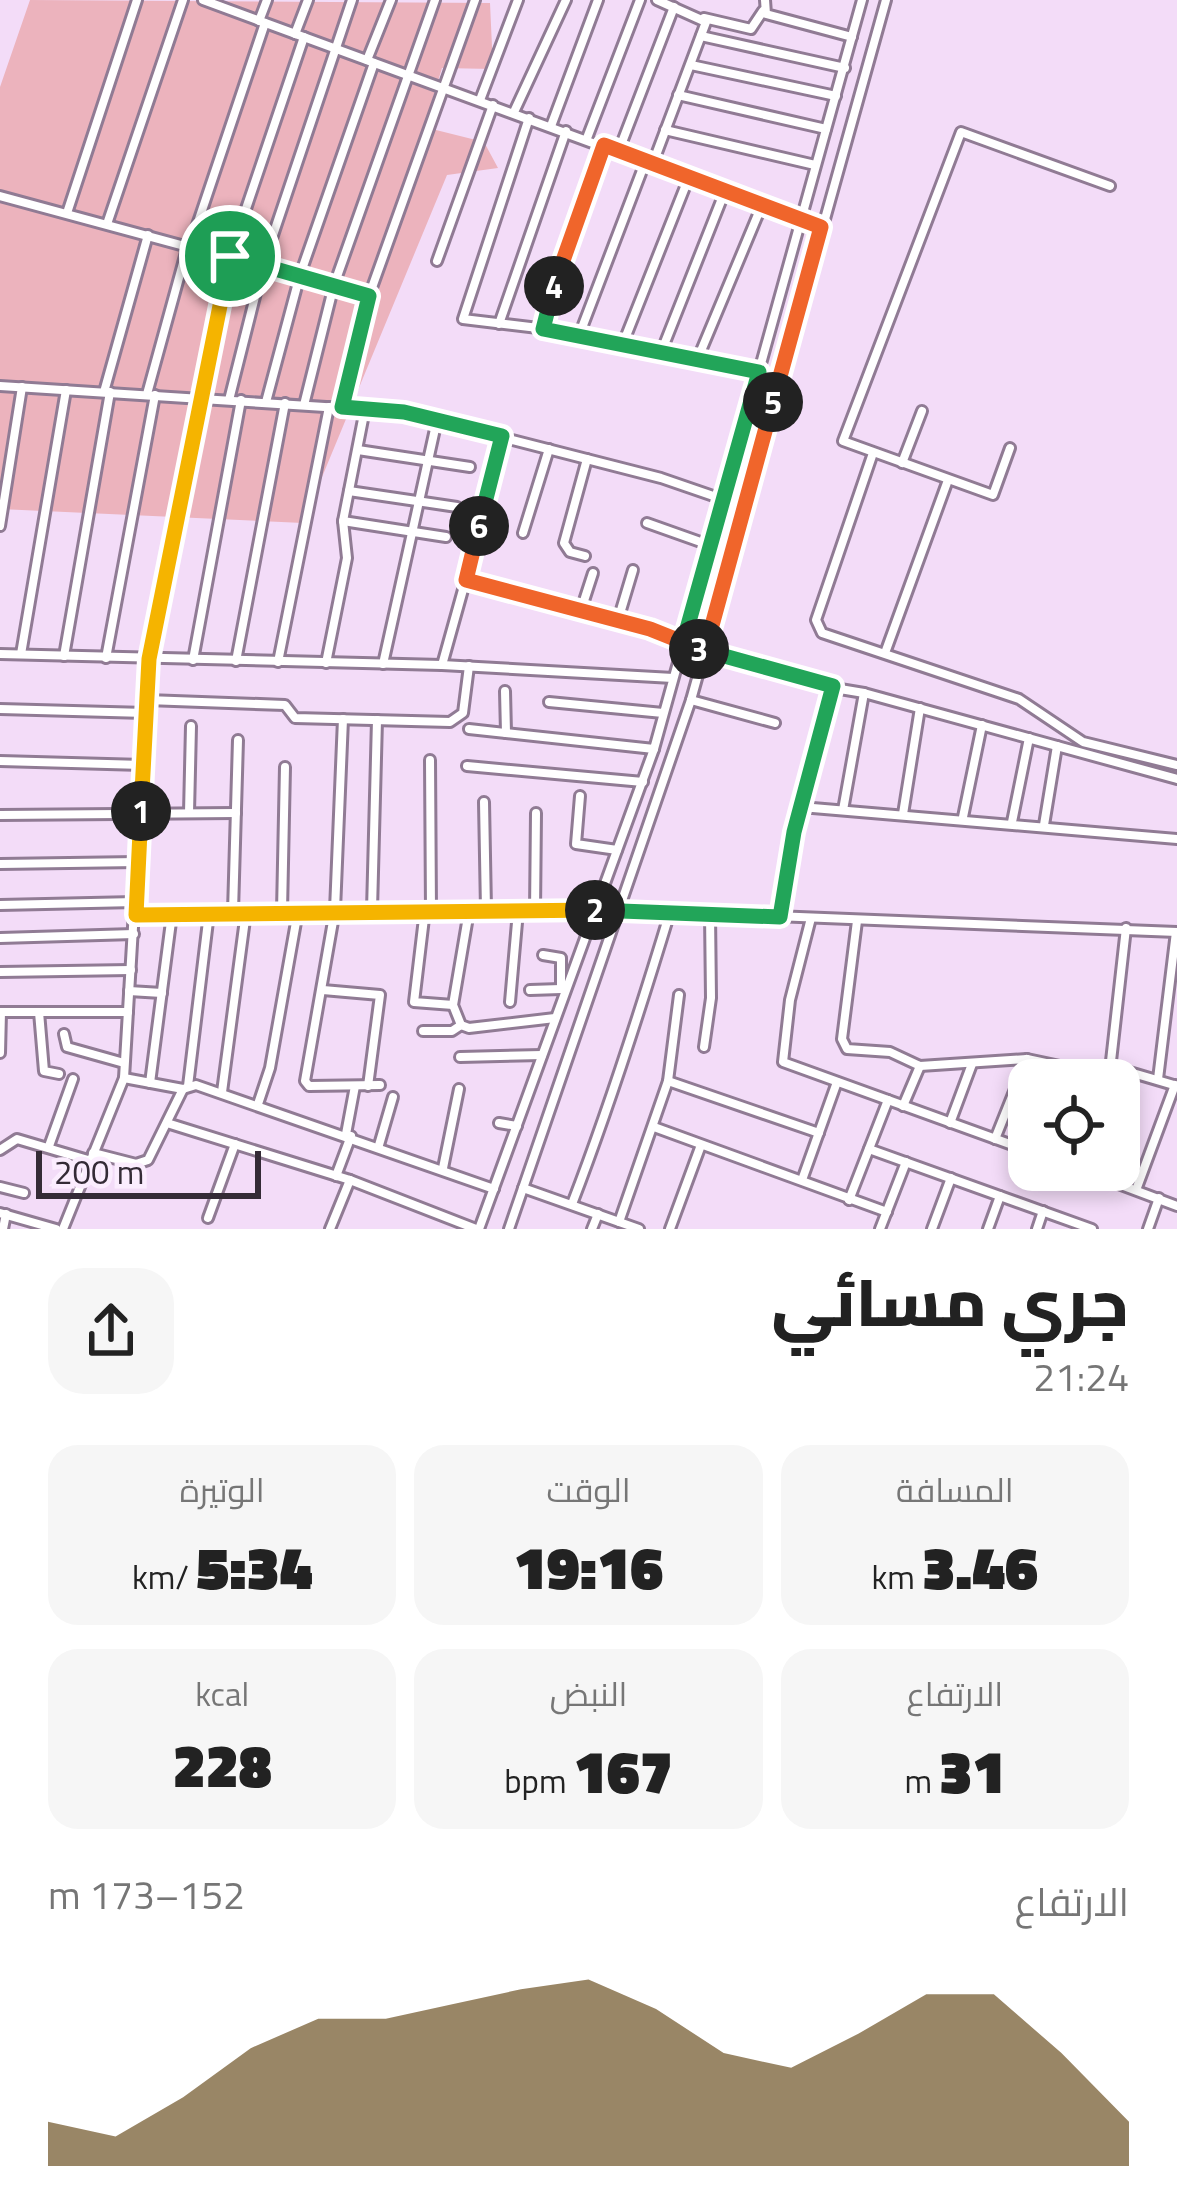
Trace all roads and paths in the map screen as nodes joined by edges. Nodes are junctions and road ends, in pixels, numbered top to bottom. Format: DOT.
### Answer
graph roads {
  1 [pos="137,0"];
  2 [pos="183,0"];
  3 [pos="203,0"];
  4 [pos="267,0"];
  5 [pos="308,0"];
  6 [pos="352,0"];
  7 [pos="392,0"];
  8 [pos="435,0"];
  9 [pos="475,0"];
  10 [pos="518,0"];
  11 [pos="566,0"];
  12 [pos="598,0"];
  13 [pos="640,0"];
  14 [pos="657,0"];
  15 [pos="862,0"];
  16 [pos="886,0"];
  17 [pos="229,4"];
  18 [pos="764,5"];
  19 [pos="674,7"];
  20 [pos="704,18"];
  21 [pos="262,22"];
  22 [pos="752,28"];
  23 [pos="300,35"];
  24 [pos="701,36"];
  25 [pos="852,37"];
  26 [pos="752,47"];
  27 [pos="337,49"];
  28 [pos="370,61"];
  29 [pos="690,64"];
  30 [pos="845,68"];
  31 [pos="407,75"];
  32 [pos="443,88"];
  33 [pos="679,95"];
  34 [pos="836,96"];
  35 [pos="480,100"];
  36 [pos="493,105"];
  37 [pos="514,112"];
  38 [pos="529,118"];
  39 [pos="551,125"];
  40 [pos="826,129"];
  41 [pos="665,130"];
  42 [pos="566,131"];
  43 [pos="587,138"];
  44 [pos="604,145"];
  45 [pos="619,150"];
  46 [pos="649,161"];
  47 [pos="815,165"];
  48 [pos="689,177"];
  49 [pos="1110,186"];
  50 [pos="725,190"];
  51 [pos="0,196"];
  52 [pos="762,205"];
  53 [pos="67,213"];
  54 [pos="802,220"];
  55 [pos="107,224"];
  56 [pos="821,227"];
  57 [pos="148,235"];
  58 [pos="189,245"];
  59 [pos="230,256"];
  60 [pos="437,261"];
  61 [pos="263,265"];
  62 [pos="300,275"];
  63 [pos="334,285"];
  64 [pos="369,296"];
  65 [pos="499,324"];
  66 [pos="543,329"];
  67 [pos="580,333"];
  68 [pos="624,341"];
  69 [pos="662,350"];
  70 [pos="698,358"];
  71 [pos="759,372"];
  72 [pos="0,386"];
  73 [pos="22,387"];
  74 [pos="66,390"];
  75 [pos="107,392"];
  76 [pos="151,395"];
  77 [pos="200,398"];
  78 [pos="229,400"];
  79 [pos="241,400"];
  80 [pos="266,402"];
  81 [pos="285,404"];
  82 [pos="304,405"];
  83 [pos="329,406"];
  84 [pos="342,407"];
  85 [pos="365,409"];
  86 [pos="922,412"];
  87 [pos="436,419"];
  88 [pos="502,436"];
  89 [pos="1010,448"];
  90 [pos="550,449"];
  91 [pos="358,450"];
  92 [pos="873,453"];
  93 [pos="428,459"];
  94 [pos="587,459"];
  95 [pos="902,464"];
  96 [pos="470,467"];
  97 [pos="948,479"];
  98 [pos="350,490"];
  99 [pos="722,499"];
  100 [pos="420,500"];
  101 [pos="457,507"];
  102 [pos="344,521"];
  103 [pos="646,523"];
  104 [pos="0,526"];
  105 [pos="416,532"];
  106 [pos="523,533"];
  107 [pos="446,537"];
  108 [pos="709,545"];
  109 [pos="585,556"];
  110 [pos="633,570"];
  111 [pos="593,573"];
  112 [pos="466,580"];
  113 [pos="581,610"];
  114 [pos="618,620"];
  115 [pos="683,643"];
  116 [pos="705,651"];
  117 [pos="885,653"];
  118 [pos="0,654"];
  119 [pos="21,655"];
  120 [pos="64,656"];
  121 [pos="106,658"];
  122 [pos="149,659"];
  123 [pos="193,660"];
  124 [pos="236,661"];
  125 [pos="278,662"];
  126 [pos="326,663"];
  127 [pos="383,664"];
  128 [pos="442,665"];
  129 [pos="469,666"];
  130 [pos="673,678"];
  131 [pos="833,686"];
  132 [pos="505,691"];
  133 [pos="864,693"];
  134 [pos="147,700"];
  135 [pos="691,700"];
  136 [pos="549,702"];
  137 [pos="920,708"];
  138 [pos="0,709"];
  139 [pos="663,712"];
  140 [pos="146,713"];
  141 [pos="343,719"];
  142 [pos="377,720"];
  143 [pos="775,722"];
  144 [pos="982,725"];
  145 [pos="191,726"];
  146 [pos="469,729"];
  147 [pos="506,733"];
  148 [pos="1029,738"];
  149 [pos="238,740"];
  150 [pos="1057,746"];
  151 [pos="653,749"];
  152 [pos="430,760"];
  153 [pos="0,761"];
  154 [pos="143,765"];
  155 [pos="1177,765"];
  156 [pos="285,766"];
  157 [pos="467,766"];
  158 [pos="1177,779"];
  159 [pos="643,782"];
  160 [pos="580,796"];
  161 [pos="484,802"];
  162 [pos="801,807"];
  163 [pos="843,810"];
  164 [pos="236,813"];
  165 [pos="536,813"];
  166 [pos="141,814"];
  167 [pos="189,814"];
  168 [pos="903,814"];
  169 [pos="0,815"];
  170 [pos="962,818"];
  171 [pos="1012,822"];
  172 [pos="1044,825"];
  173 [pos="1177,839"];
  174 [pos="617,850"];
  175 [pos="139,862"];
  176 [pos="0,864"];
  177 [pos="136,902"];
  178 [pos="0,905"];
  179 [pos="335,910"];
  180 [pos="372,910"];
  181 [pos="428,910"];
  182 [pos="486,910"];
  183 [pos="596,910"];
  184 [pos="620,910"];
  185 [pos="282,911"];
  186 [pos="298,911"];
  187 [pos="469,911"];
  188 [pos="518,911"];
  189 [pos="233,912"];
  190 [pos="246,912"];
  191 [pos="535,912"];
  192 [pos="209,913"];
  193 [pos="670,913"];
  194 [pos="172,914"];
  195 [pos="710,914"];
  196 [pos="136,915"];
  197 [pos="780,917"];
  198 [pos="811,918"];
  199 [pos="856,921"];
  200 [pos="1126,928"];
  201 [pos="1176,932"];
  202 [pos="134,934"];
  203 [pos="0,938"];
  204 [pos="543,955"];
  205 [pos="131,970"];
  206 [pos="0,972"];
  207 [pos="564,988"];
  208 [pos="322,990"];
  209 [pos="530,990"];
  210 [pos="129,991"];
  211 [pos="162,993"];
  212 [pos="679,994"];
  213 [pos="509,1001"];
  214 [pos="453,1005"];
  215 [pos="0,1012"];
  216 [pos="38,1012"];
  217 [pos="128,1012"];
  218 [pos="555,1018"];
  219 [pos="461,1024"];
  220 [pos="423,1031"];
  221 [pos="64,1034"];
  222 [pos="704,1047"];
  223 [pos="0,1053"];
  224 [pos="542,1055"];
  225 [pos="460,1057"];
  226 [pos="1111,1059"];
  227 [pos="1008,1061"];
  228 [pos="124,1063"];
  229 [pos="972,1064"];
  230 [pos="920,1066"];
  231 [pos="58,1074"];
  232 [pos="1140,1074"];
  233 [pos="124,1078"];
  234 [pos="73,1079"];
  235 [pos="1158,1079"];
  236 [pos="668,1081"];
  237 [pos="150,1082"];
  238 [pos="837,1082"];
  239 [pos="380,1085"];
  240 [pos="355,1086"];
  241 [pos="368,1086"];
  242 [pos="1176,1086"];
  243 [pos="186,1088"];
  244 [pos="459,1089"];
  245 [pos="222,1092"];
  246 [pos="393,1097"];
  247 [pos="888,1100"];
  248 [pos="258,1104"];
  249 [pos="903,1106"];
  250 [pos="1008,1107"];
  251 [pos="167,1123"];
  252 [pos="499,1123"];
  253 [pos="950,1123"];
  254 [pos="517,1126"];
  255 [pos="654,1127"];
  256 [pos="819,1133"];
  257 [pos="349,1135"];
  258 [pos="995,1139"];
  259 [pos="235,1144"];
  260 [pos="701,1144"];
  261 [pos="1008,1144"];
  262 [pos="379,1145"];
  263 [pos="49,1146"];
  264 [pos="869,1149"];
  265 [pos="0,1150"];
  266 [pos="91,1156"];
  267 [pos="905,1162"];
  268 [pos="443,1168"];
  269 [pos="336,1176"];
  270 [pos="951,1178"];
  271 [pos="350,1180"];
  272 [pos="802,1180"];
  273 [pos="1140,1180"];
  274 [pos="0,1187"];
  275 [pos="523,1188"];
  276 [pos="494,1189"];
  277 [pos="1139,1191"];
  278 [pos="24,1193"];
  279 [pos="1000,1196"];
  280 [pos="1159,1198"];
  281 [pos="849,1200"];
  282 [pos="572,1204"];
  283 [pos="1177,1206"];
  284 [pos="1043,1211"];
  285 [pos="886,1212"];
  286 [pos="3,1214"];
  287 [pos="598,1214"];
  288 [pos="208,1218"];
  289 [pos="619,1222"];
  290 [pos="3,1229"];
  291 [pos="60,1229"];
  292 [pos="330,1229"];
  293 [pos="477,1229"];
  294 [pos="508,1229"];
  295 [pos="592,1229"];
  296 [pos="639,1229"];
  297 [pos="670,1229"];
  298 [pos="880,1229"];
  299 [pos="932,1229"];
  300 [pos="988,1229"];
  301 [pos="1037,1229"];
  302 [pos="1090,1229"];
  303 [pos="1148,1229"];
  1 -- 53 [label="street"];
  2 -- 55 [label="street"];
  3 -- 17 [label="street"];
  4 -- 21 [label="street"];
  5 -- 23 [label="street"];
  6 -- 27 [label="street"];
  7 -- 28 [label="street"];
  8 -- 31 [label="street"];
  9 -- 32 [label="street"];
  10 -- 35 [label="street"];
  11 -- 37 [label="street"];
  12 -- 39 [label="street"];
  13 -- 43 [label="street"];
  14 -- 19 [label="street"];
  15 -- 25 [label="street"];
  16 -- 56 [label="street"];
  17 -- 21 [label="street"];
  18 -- 22 [label="street"];
  18 -- 25 [label="street"];
  19 -- 20 [label="street"];
  19 -- 45 [label="street"];
  20 -- 22 [label="street"];
  20 -- 24 [label="street"];
  21 -- 23 [label="street"];
  21 -- 58 [label="street"];
  22 -- 26 [label="street"];
  23 -- 27 [label="street"];
  23 -- 59 [label="street"];
  24 -- 26 [label="street"];
  24 -- 29 [label="street"];
  25 -- 30 [label="street"];
  26 -- 30 [label="street"];
  27 -- 28 [label="street"];
  27 -- 61 [label="street"];
  28 -- 31 [label="street"];
  28 -- 62 [label="street"];
  29 -- 33 [label="street"];
  29 -- 34 [label="street"];
  30 -- 34 [label="street"];
  31 -- 32 [label="street"];
  31 -- 63 [label="street"];
  32 -- 35 [label="street"];
  32 -- 64 [label="street"];
  33 -- 40 [label="street"];
  33 -- 41 [label="street"];
  34 -- 40 [label="street"];
  35 -- 36 [label="street"];
  36 -- 37 [label="street"];
  36 -- 60 [label="street"];
  37 -- 38 [label="street"];
  38 -- 39 [label="street"];
  38 -- 65 [label="street"];
  39 -- 42 [label="street"];
  40 -- 47 [label="street"];
  41 -- 46 [label="street"];
  41 -- 47 [label="street"];
  42 -- 43 [label="street"];
  42 -- 65 [label="street"];
  43 -- 44 [label="street"];
  44 -- 45 [label="street"];
  44 -- 66 [label="street"];
  45 -- 46 [label="street"];
  46 -- 48 [label="street"];
  46 -- 67 [label="street"];
  47 -- 54 [label="street"];
  48 -- 50 [label="street"];
  48 -- 68 [label="street"];
  49 -- 92 [label="street"];
  50 -- 52 [label="street"];
  50 -- 69 [label="street"];
  51 -- 53 [label="street"];
  52 -- 54 [label="street"];
  52 -- 70 [label="street"];
  53 -- 55 [label="street"];
  54 -- 56 [label="street"];
  54 -- 71 [label="street"];
  55 -- 57 [label="street"];
  56 -- 116 [label="street"];
  57 -- 58 [label="street"];
  57 -- 75 [label="street"];
  58 -- 59 [label="street"];
  58 -- 76 [label="street"];
  59 -- 61 [label="street"];
  59 -- 77 [label="street"];
  61 -- 62 [label="street"];
  61 -- 78 [label="street"];
  62 -- 63 [label="street"];
  62 -- 80 [label="street"];
  63 -- 64 [label="street"];
  63 -- 82 [label="street"];
  64 -- 84 [label="street"];
  65 -- 66 [label="street"];
  66 -- 67 [label="street"];
  67 -- 68 [label="street"];
  68 -- 69 [label="street"];
  69 -- 70 [label="street"];
  70 -- 71 [label="street"];
  71 -- 99 [label="street"];
  72 -- 73 [label="street"];
  73 -- 74 [label="street"];
  73 -- 104 [label="street"];
  74 -- 75 [label="street"];
  74 -- 119 [label="street"];
  75 -- 76 [label="street"];
  75 -- 120 [label="street"];
  76 -- 77 [label="street"];
  76 -- 121 [label="street"];
  77 -- 78 [label="street"];
  77 -- 122 [label="street"];
  78 -- 79 [label="street"];
  79 -- 80 [label="street"];
  79 -- 123 [label="street"];
  80 -- 81 [label="street"];
  81 -- 82 [label="street"];
  81 -- 124 [label="street"];
  82 -- 83 [label="street"];
  83 -- 84 [label="street"];
  83 -- 125 [label="street"];
  84 -- 85 [label="street"];
  85 -- 87 [label="street"];
  85 -- 91 [label="street"];
  86 -- 95 [label="street"];
  87 -- 88 [label="street"];
  87 -- 93 [label="street"];
  88 -- 90 [label="street"];
  88 -- 112 [label="street"];
  89 -- 97 [label="street"];
  90 -- 94 [label="street"];
  90 -- 106 [label="street"];
  91 -- 93 [label="street"];
  91 -- 98 [label="street"];
  92 -- 95 [label="street"];
  92 -- 117 [label="street"];
  93 -- 96 [label="street"];
  93 -- 100 [label="street"];
  94 -- 99 [label="street"];
  94 -- 109 [label="street"];
  95 -- 97 [label="street"];
  97 -- 117 [label="street"];
  98 -- 100 [label="street"];
  98 -- 102 [label="street"];
  99 -- 108 [label="street"];
  100 -- 101 [label="street"];
  100 -- 105 [label="street"];
  102 -- 105 [label="street"];
  102 -- 126 [label="street"];
  103 -- 108 [label="street"];
  105 -- 107 [label="street"];
  105 -- 127 [label="street"];
  108 -- 115 [label="street"];
  110 -- 114 [label="street"];
  111 -- 113 [label="street"];
  112 -- 113 [label="street"];
  112 -- 128 [label="street"];
  113 -- 114 [label="street"];
  114 -- 115 [label="street"];
  115 -- 116 [label="street"];
  115 -- 130 [label="street"];
  116 -- 131 [label="street"];
  116 -- 135 [label="street"];
  117 -- 155 [label="street"];
  118 -- 119 [label="street"];
  119 -- 120 [label="street"];
  120 -- 121 [label="street"];
  121 -- 122 [label="street"];
  122 -- 123 [label="street"];
  122 -- 134 [label="street"];
  123 -- 124 [label="street"];
  124 -- 125 [label="street"];
  125 -- 126 [label="street"];
  126 -- 127 [label="street"];
  127 -- 128 [label="street"];
  128 -- 129 [label="street"];
  129 -- 130 [label="street"];
  129 -- 142 [label="street"];
  130 -- 139 [label="street"];
  131 -- 133 [label="street"];
  131 -- 162 [label="street"];
  132 -- 147 [label="street"];
  133 -- 137 [label="street"];
  133 -- 163 [label="street"];
  134 -- 140 [label="street"];
  134 -- 141 [label="street"];
  135 -- 143 [label="street"];
  135 -- 184 [label="street"];
  136 -- 139 [label="street"];
  137 -- 144 [label="street"];
  137 -- 168 [label="street"];
  138 -- 140 [label="street"];
  139 -- 151 [label="street"];
  140 -- 154 [label="street"];
  141 -- 142 [label="street"];
  141 -- 179 [label="street"];
  142 -- 180 [label="street"];
  144 -- 148 [label="street"];
  144 -- 170 [label="street"];
  145 -- 167 [label="street"];
  146 -- 147 [label="street"];
  147 -- 151 [label="street"];
  148 -- 150 [label="street"];
  148 -- 171 [label="street"];
  149 -- 164 [label="street"];
  150 -- 158 [label="street"];
  150 -- 172 [label="street"];
  151 -- 159 [label="street"];
  152 -- 181 [label="street"];
  153 -- 154 [label="street"];
  154 -- 166 [label="street"];
  156 -- 185 [label="street"];
  157 -- 159 [label="street"];
  159 -- 174 [label="street"];
  160 -- 174 [label="street"];
  161 -- 182 [label="street"];
  162 -- 163 [label="street"];
  162 -- 197 [label="street"];
  163 -- 168 [label="street"];
  164 -- 167 [label="street"];
  164 -- 189 [label="street"];
  165 -- 191 [label="street"];
  166 -- 167 [label="street"];
  166 -- 169 [label="street"];
  166 -- 175 [label="street"];
  168 -- 170 [label="street"];
  170 -- 171 [label="street"];
  171 -- 172 [label="street"];
  172 -- 173 [label="street"];
  174 -- 183 [label="street"];
  175 -- 176 [label="street"];
  175 -- 177 [label="street"];
  177 -- 178 [label="street"];
  177 -- 196 [label="street"];
  179 -- 180 [label="street"];
  179 -- 186 [label="street"];
  179 -- 208 [label="street"];
  180 -- 181 [label="street"];
  181 -- 187 [label="street"];
  181 -- 214 [label="street"];
  182 -- 187 [label="street"];
  182 -- 188 [label="street"];
  183 -- 184 [label="street"];
  183 -- 191 [label="street"];
  183 -- 207 [label="street"];
  184 -- 193 [label="street"];
  184 -- 275 [label="street"];
  185 -- 186 [label="street"];
  185 -- 190 [label="street"];
  186 -- 248 [label="street"];
  187 -- 214 [label="street"];
  188 -- 191 [label="street"];
  188 -- 213 [label="street"];
  189 -- 190 [label="street"];
  189 -- 192 [label="street"];
  190 -- 245 [label="street"];
  192 -- 194 [label="street"];
  192 -- 243 [label="street"];
  193 -- 195 [label="street"];
  193 -- 282 [label="street"];
  194 -- 196 [label="street"];
  194 -- 211 [label="street"];
  195 -- 197 [label="street"];
  195 -- 222 [label="street"];
  196 -- 202 [label="street"];
  197 -- 198 [label="street"];
  198 -- 199 [label="street"];
  198 -- 238 [label="street"];
  199 -- 200 [label="street"];
  199 -- 230 [label="street"];
  200 -- 201 [label="street"];
  200 -- 226 [label="street"];
  201 -- 235 [label="street"];
  202 -- 203 [label="street"];
  202 -- 205 [label="street"];
  204 -- 207 [label="street"];
  205 -- 206 [label="street"];
  205 -- 210 [label="street"];
  207 -- 209 [label="street"];
  207 -- 218 [label="street"];
  208 -- 240 [label="street"];
  208 -- 241 [label="street"];
  210 -- 211 [label="street"];
  210 -- 217 [label="street"];
  211 -- 237 [label="street"];
  212 -- 236 [label="street"];
  214 -- 219 [label="street"];
  215 -- 216 [label="street"];
  215 -- 223 [label="street"];
  216 -- 217 [label="street"];
  216 -- 231 [label="street"];
  217 -- 228 [label="street"];
  218 -- 219 [label="street"];
  218 -- 224 [label="street"];
  219 -- 220 [label="street"];
  221 -- 228 [label="street"];
  224 -- 225 [label="street"];
  224 -- 254 [label="street"];
  227 -- 229 [label="street"];
  228 -- 233 [label="street"];
  229 -- 230 [label="street"];
  229 -- 253 [label="street"];
  230 -- 249 [label="street"];
  232 -- 235 [label="street"];
  233 -- 237 [label="street"];
  233 -- 266 [label="street"];
  234 -- 263 [label="street"];
  235 -- 242 [label="street"];
  236 -- 255 [label="street"];
  236 -- 256 [label="street"];
  237 -- 243 [label="street"];
  238 -- 247 [label="street"];
  238 -- 256 [label="street"];
  239 -- 241 [label="street"];
  240 -- 241 [label="street"];
  240 -- 257 [label="street"];
  242 -- 273 [label="street"];
  243 -- 245 [label="street"];
  243 -- 251 [label="street"];
  244 -- 268 [label="street"];
  245 -- 248 [label="street"];
  246 -- 262 [label="street"];
  247 -- 249 [label="street"];
  247 -- 264 [label="street"];
  248 -- 257 [label="street"];
  249 -- 253 [label="street"];
  250 -- 258 [label="street"];
  251 -- 259 [label="street"];
  251 -- 266 [label="street"];
  252 -- 254 [label="street"];
  253 -- 258 [label="street"];
  254 -- 276 [label="street"];
  255 -- 260 [label="street"];
  255 -- 289 [label="street"];
  256 -- 272 [label="street"];
  257 -- 262 [label="street"];
  257 -- 269 [label="street"];
  258 -- 261 [label="street"];
  259 -- 269 [label="street"];
  259 -- 288 [label="street"];
  260 -- 272 [label="street"];
  260 -- 297 [label="street"];
  262 -- 268 [label="street"];
  263 -- 265 [label="street"];
  263 -- 266 [label="street"];
  264 -- 267 [label="street"];
  264 -- 281 [label="street"];
  266 -- 291 [label="street"];
  267 -- 270 [label="street"];
  267 -- 285 [label="street"];
  268 -- 276 [label="street"];
  269 -- 271 [label="street"];
  270 -- 279 [label="street"];
  270 -- 299 [label="street"];
  271 -- 292 [label="street"];
  271 -- 293 [label="street"];
  272 -- 281 [label="street"];
  274 -- 278 [label="street"];
  275 -- 282 [label="street"];
  275 -- 294 [label="street"];
  276 -- 293 [label="street"];
  277 -- 280 [label="street"];
  279 -- 284 [label="street"];
  279 -- 300 [label="street"];
  280 -- 283 [label="street"];
  280 -- 303 [label="street"];
  281 -- 285 [label="street"];
  282 -- 287 [label="street"];
  284 -- 301 [label="street"];
  284 -- 302 [label="street"];
  285 -- 298 [label="street"];
  286 -- 290 [label="street"];
  286 -- 291 [label="street"];
  287 -- 289 [label="street"];
  287 -- 295 [label="street"];
  289 -- 296 [label="street"];
}
